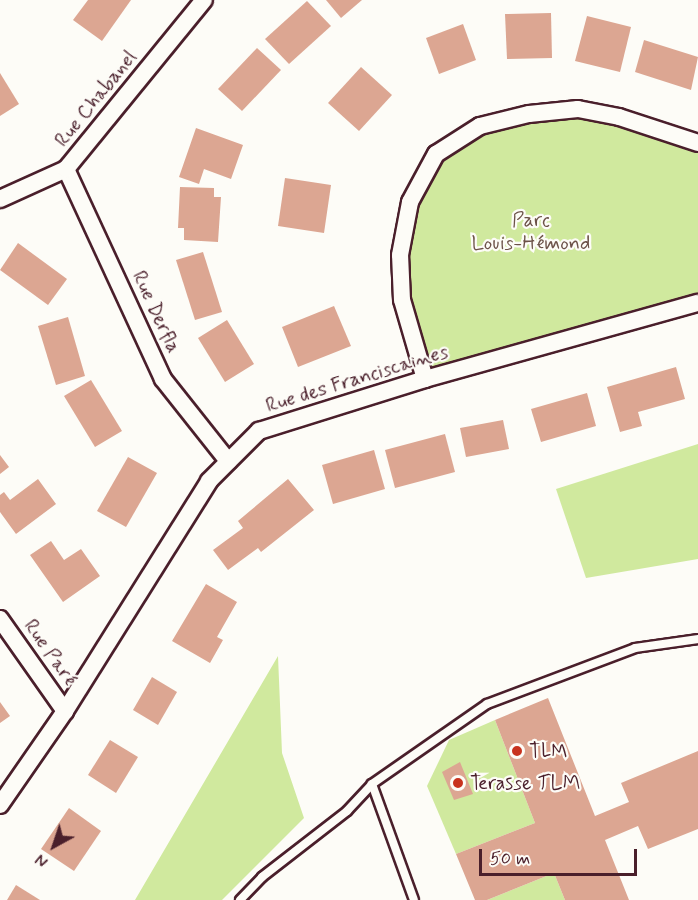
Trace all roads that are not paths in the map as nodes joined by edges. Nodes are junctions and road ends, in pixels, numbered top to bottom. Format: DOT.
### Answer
graph roads {
  1 [pos="204,0"];
  2 [pos="698,143"];
  3 [pos="66,169"];
  4 [pos="0,199"];
  5 [pos="698,303"];
  6 [pos="425,379"];
  7 [pos="228,461"];
  8 [pos="0,619"];
  9 [pos="698,639"];
  10 [pos="65,711"];
  11 [pos="372,784"];
  12 [pos="0,805"];
  13 [pos="240,900"];
  14 [pos="414,900"];
  1 -- 3 [label="street, Rue Chabanel"];
  2 -- 6 [label="street"];
  3 -- 4 [label="street, Rue Chabanel"];
  3 -- 7 [label="street, Rue Derfla"];
  5 -- 6 [label="street, Rue des Franciscaines"];
  6 -- 7 [label="street, Rue des Franciscaines"];
  7 -- 10 [label="street, Rue des Franciscaines"];
  8 -- 10 [label="street, Rue Paré"];
  9 -- 11 [label="lane"];
  10 -- 12 [label="street, Rue des Franciscaines"];
  11 -- 13 [label="lane"];
  11 -- 14 [label="lane"];
}
